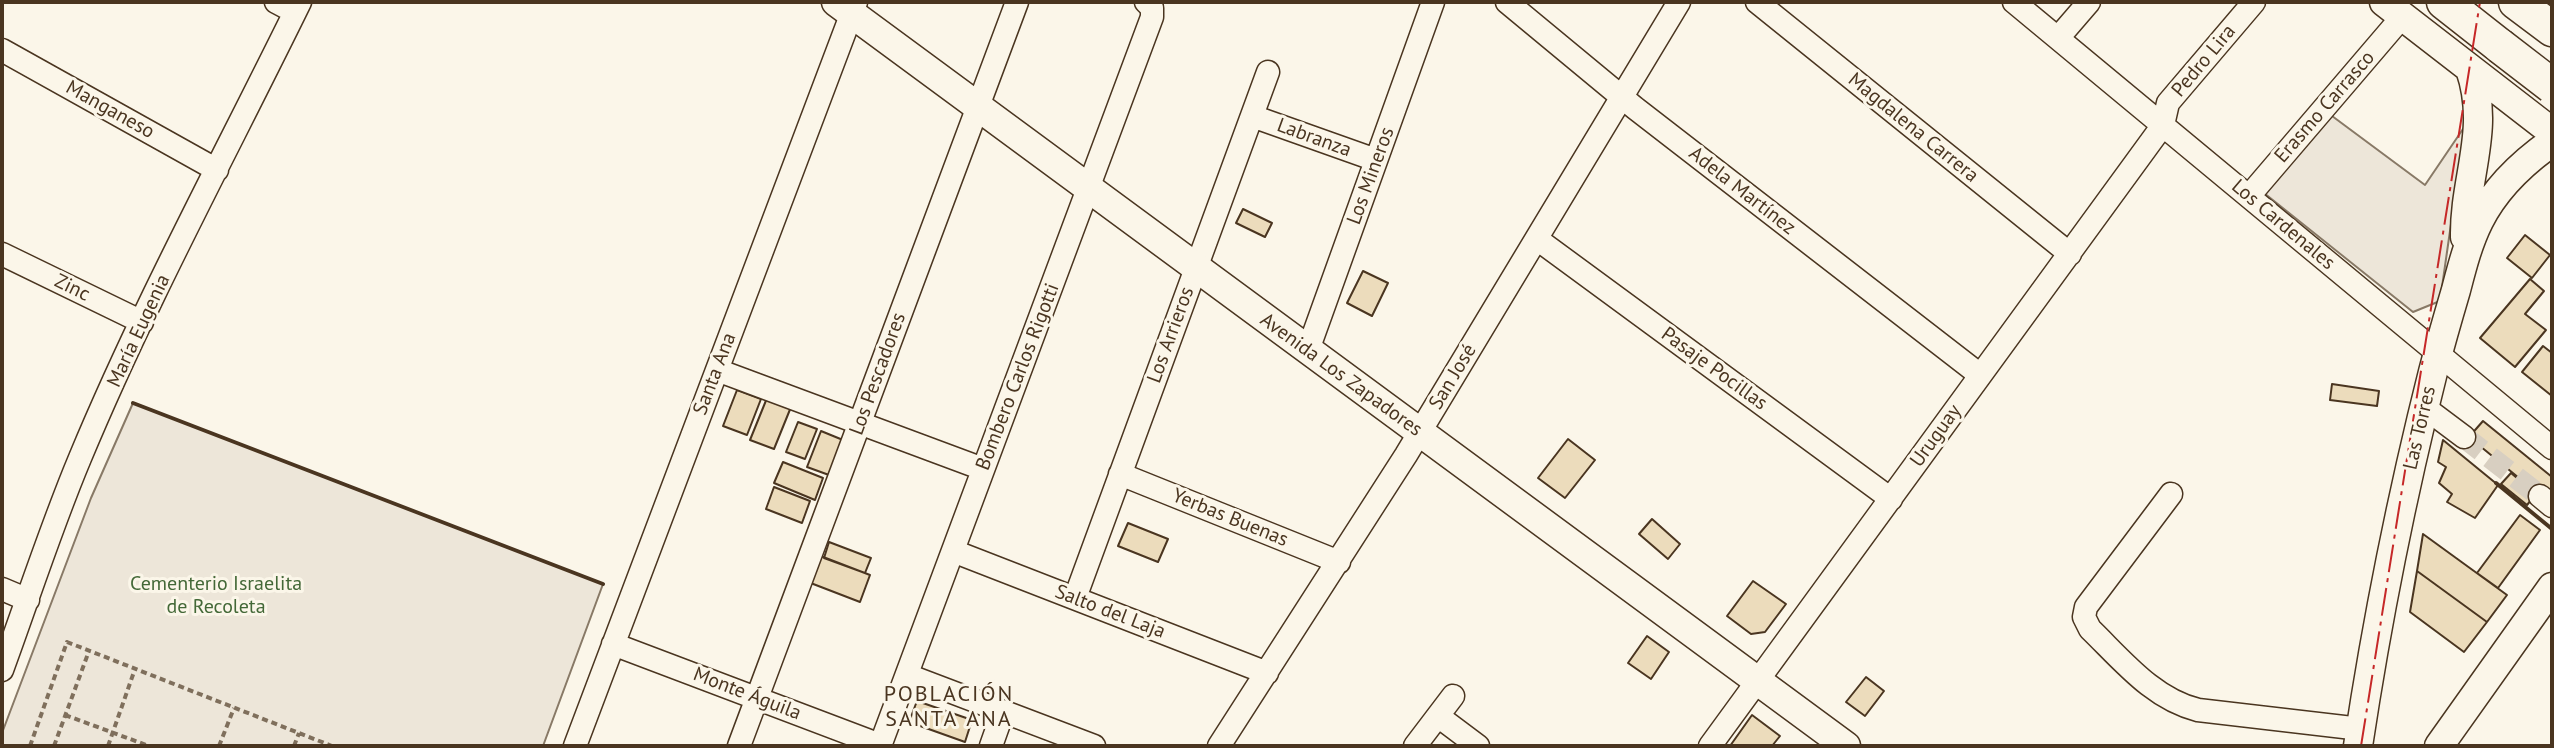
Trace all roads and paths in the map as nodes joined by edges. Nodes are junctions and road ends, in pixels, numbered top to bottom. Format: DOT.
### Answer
graph roads {
  1 [pos="1017,2"];
  2 [pos="1433,2"];
  3 [pos="1507,2"];
  4 [pos="1679,2"];
  5 [pos="1757,2"];
  6 [pos="2014,2"];
  7 [pos="2089,2"];
  8 [pos="2254,2"];
  9 [pos="2444,2"];
  10 [pos="290,5"];
  11 [pos="1149,5"];
  12 [pos="2520,5"];
  13 [pos="848,6"];
  14 [pos="2393,9"];
  15 [pos="2552,29"];
  16 [pos="2058,38"];
  17 [pos="2,50"];
  18 [pos="2552,59"];
  19 [pos="2470,69"];
  20 [pos="1268,72"];
  21 [pos="2552,86"];
  22 [pos="1623,98"];
  23 [pos="978,107"];
  24 [pos="1252,116"];
  25 [pos="2163,125"];
  26 [pos="2552,132"];
  27 [pos="2552,142"];
  28 [pos="1376,160"];
  29 [pos="217,170"];
  30 [pos="1088,188"];
  31 [pos="2249,196"];
  32 [pos="1537,239"];
  33 [pos="2,254"];
  34 [pos="2070,254"];
  35 [pos="2466,256"];
  36 [pos="1196,269"];
  37 [pos="142,322"];
  38 [pos="1308,350"];
  39 [pos="2438,354"];
  40 [pos="717,370"];
  41 [pos="1980,375"];
  42 [pos="2424,407"];
  43 [pos="860,423"];
  44 [pos="1420,432"];
  45 [pos="2464,437"];
  46 [pos="2552,448"];
  47 [pos="983,469"];
  48 [pos="1120,474"];
  49 [pos="2171,494"];
  50 [pos="1891,499"];
  51 [pos="953,551"];
  52 [pos="1339,562"];
  53 [pos="2552,587"];
  54 [pos="2,589"];
  55 [pos="1075,598"];
  56 [pos="28,600"];
  57 [pos="613,644"];
  58 [pos="89,651"];
  59 [pos="135,669"];
  60 [pos="2,670"];
  61 [pos="1267,673"];
  62 [pos="907,675"];
  63 [pos="1758,681"];
  64 [pos="1453,696"];
  65 [pos="757,698"];
  66 [pos="234,708"];
  67 [pos="1003,712"];
  68 [pos="65,715"];
  69 [pos="1438,716"];
  70 [pos="112,733"];
  71 [pos="299,733"];
  72 [pos="2360,738"];
  73 [pos="30,746"];
  74 [pos="54,746"];
  75 [pos="108,746"];
  76 [pos="149,746"];
  77 [pos="219,746"];
  78 [pos="294,746"];
  79 [pos="332,746"];
  80 [pos="575,746"];
  81 [pos="739,746"];
  82 [pos="880,746"];
  83 [pos="991,746"];
  84 [pos="1094,746"];
  85 [pos="1219,746"];
  86 [pos="1415,746"];
  87 [pos="1478,746"];
  88 [pos="1710,746"];
  89 [pos="1846,746"];
  90 [pos="2439,746"];
  1 -- 23 [label="street, Los Pescadores"];
  2 -- 28 [label="street, Los Mineros"];
  3 -- 22 [label="street, Adela Martínez"];
  4 -- 22 [label="street, San José"];
  5 -- 34 [label="street, Magdalena Carrera"];
  6 -- 16 [label="street, Los Cardenales"];
  7 -- 16 [label="street"];
  8 -- 25 [label="street, Pedro Lira"];
  9 -- 21 [label="highway, bridge"];
  10 -- 29 [label="street, María Eugenia"];
  11 -- 30 [label="street, Bombero Carlos Rigotti"];
  12 -- 15 [label="highway"];
  13 -- 23 [label="main road, Avenida Los Zapadores"];
  13 -- 40 [label="street, Santa Ana"];
  14 -- 19 [label="main road"];
  14 -- 31 [label="street, Erasmo Carrasco"];
  16 -- 25 [label="street, Los Cardenales"];
  17 -- 29 [label="street, Manganeso"];
  18 -- 19 [label="main road"];
  19 -- 26 [label="main road"];
  19 -- 35 [label="main road"];
  20 -- 24 [label="street, Los Arrieros"];
  22 -- 32 [label="street, San José"];
  22 -- 41 [label="street, Adela Martínez"];
  23 -- 30 [label="main road, Avenida Los Zapadores"];
  23 -- 43 [label="street, Los Pescadores"];
  24 -- 28 [label="street, Labranza"];
  24 -- 36 [label="street, Los Arrieros"];
  25 -- 31 [label="street, Los Cardenales"];
  25 -- 34 [label="street, Uruguay"];
  27 -- 35 [label="main road, Las Torres"];
  28 -- 38 [label="street, Los Mineros"];
  29 -- 37 [label="street, María Eugenia"];
  30 -- 36 [label="main road, Avenida Los Zapadores"];
  30 -- 47 [label="street, Bombero Carlos Rigotti"];
  31 -- 39 [label="street, Los Cardenales"];
  32 -- 44 [label="street, San José"];
  32 -- 50 [label="street, Pasaje Pocillas"];
  33 -- 37 [label="street, Zinc"];
  34 -- 41 [label="street, Uruguay"];
  35 -- 39 [label="main road, Las Torres"];
  36 -- 38 [label="main road, Avenida Los Zapadores"];
  36 -- 48 [label="street, Los Arrieros"];
  37 -- 56 [label="street, María Eugenia"];
  38 -- 44 [label="main road, Avenida Los Zapadores"];
  39 -- 42 [label="main road, Las Torres"];
  39 -- 46 [label="street, Los Cardenales"];
  40 -- 43 [label="street"];
  40 -- 57 [label="street, Santa Ana"];
  41 -- 50 [label="street, Uruguay"];
  42 -- 45 [label="street"];
  42 -- 72 [label="main road, Las Torres"];
  43 -- 47 [label="street"];
  43 -- 65 [label="street, Los Pescadores"];
  44 -- 52 [label="street, San José"];
  44 -- 63 [label="main road, Avenida Los Zapadores"];
  47 -- 51 [label="street, Bombero Carlos Rigotti"];
  48 -- 52 [label="street, Yerbas Buenas"];
  48 -- 55 [label="street, Los Arrieros"];
  49 -- 72 [label="street"];
  50 -- 63 [label="street, Uruguay"];
  51 -- 55 [label="street, Salto del Laja"];
  51 -- 62 [label="street, Bombero Carlos Rigotti"];
  52 -- 61 [label="street, San José"];
  53 -- 90 [label="main road"];
  54 -- 56 [label="street"];
  55 -- 61 [label="street, Salto del Laja"];
  56 -- 60 [label="street, María Eugenia"];
  57 -- 65 [label="street, Monte Águila"];
  57 -- 80 [label="street, Santa Ana"];
  58 -- 59 [label="path"];
  58 -- 68 [label="path"];
  58 -- 73 [label="path"];
  59 -- 66 [label="path"];
  59 -- 70 [label="path"];
  61 -- 85 [label="street, San José"];
  62 -- 67 [label="street"];
  62 -- 82 [label="street, Bombero Carlos Rigotti"];
  63 -- 88 [label="street, Uruguay"];
  63 -- 89 [label="main road, Avenida Los Zapadores"];
  64 -- 69 [label="street"];
  65 -- 81 [label="street, Los Pescadores"];
  65 -- 82 [label="street, Monte Águila"];
  66 -- 71 [label="path"];
  66 -- 77 [label="path"];
  67 -- 83 [label="street"];
  67 -- 84 [label="street"];
  68 -- 70 [label="path"];
  68 -- 74 [label="path"];
  69 -- 86 [label="street"];
  69 -- 87 [label="street"];
  70 -- 75 [label="path"];
  70 -- 76 [label="path"];
  71 -- 78 [label="path"];
  71 -- 79 [label="path"];
}
